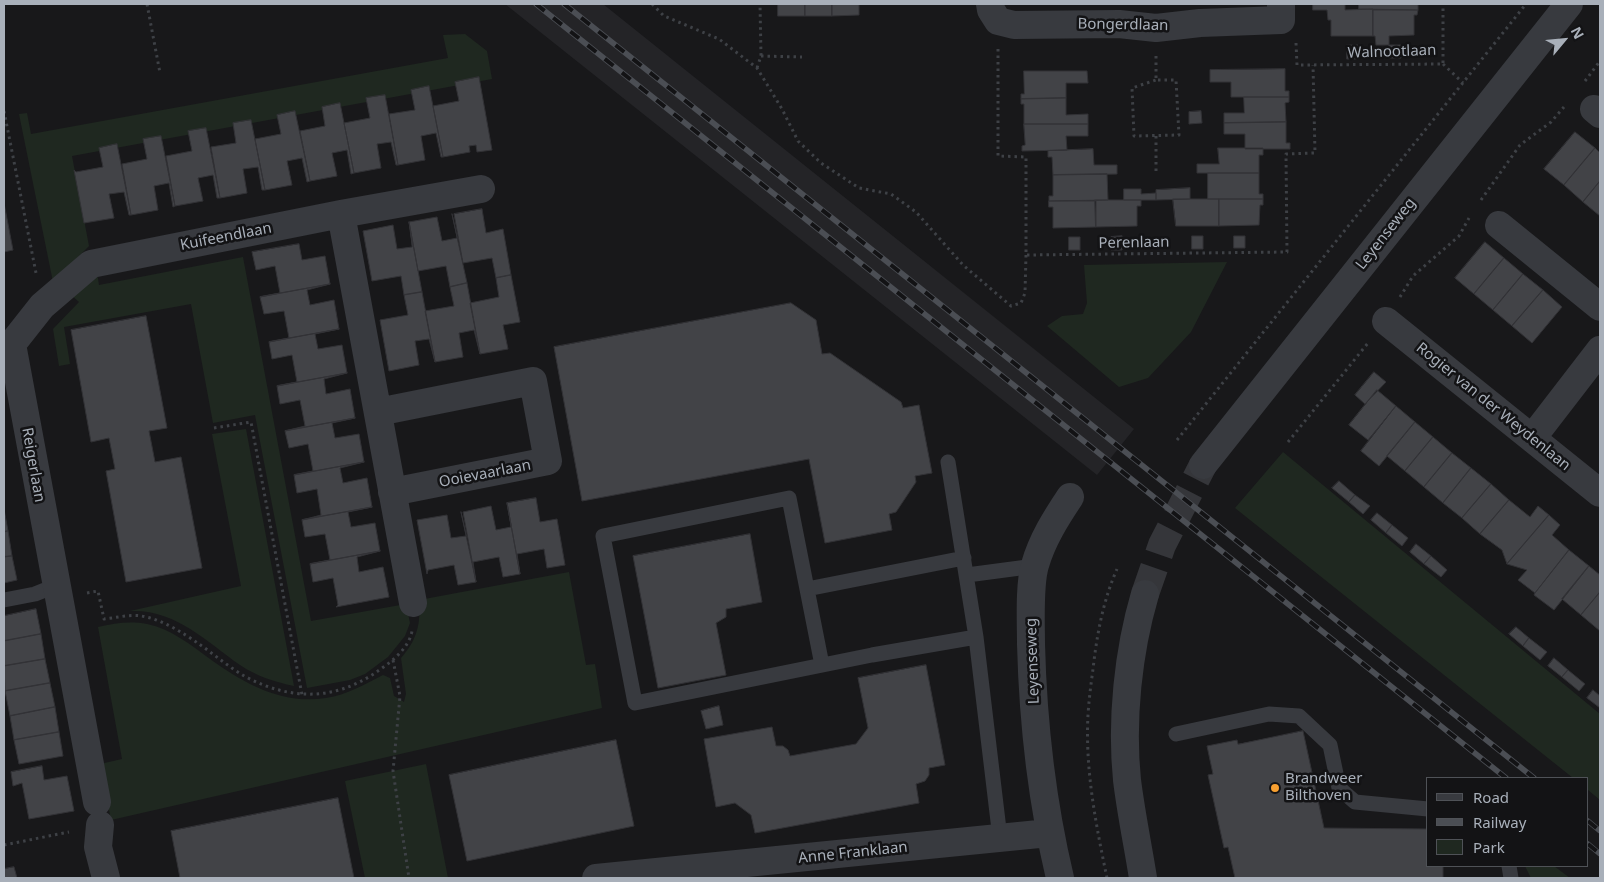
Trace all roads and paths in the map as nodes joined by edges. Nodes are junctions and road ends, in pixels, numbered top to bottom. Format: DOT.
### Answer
graph roads {
  1 [pos="147,4"];
  2 [pos="652,4"];
  3 [pos="760,4"];
  4 [pos="1281,4"];
  5 [pos="1443,4"];
  6 [pos="1526,4"];
  7 [pos="1569,4"];
  8 [pos="994,12"];
  9 [pos="1156,28"];
  10 [pos="761,56"];
  11 [pos="802,57"];
  12 [pos="1600,61"];
  13 [pos="1443,64"];
  14 [pos="1313,65"];
  15 [pos="757,68"];
  16 [pos="160,74"];
  17 [pos="1156,80"];
  18 [pos="1463,83"];
  19 [pos="1586,103"];
  20 [pos="4,111"];
  21 [pos="1156,136"];
  22 [pos="1156,172"];
  23 [pos="480,189"];
  24 [pos="1477,206"];
  25 [pos="1472,213"];
  26 [pos="341,214"];
  27 [pos="1499,225"];
  28 [pos="1026,255"];
  29 [pos="42,306"];
  30 [pos="1600,307"];
  31 [pos="1386,321"];
  32 [pos="8,344"];
  33 [pos="1600,350"];
  34 [pos="378,412"];
  35 [pos="214,428"];
  36 [pos="1533,437"];
  37 [pos="1177,440"];
  38 [pos="1288,442"];
  39 [pos="948,462"];
  40 [pos="1203,465"];
  41 [pos="392,492"];
  42 [pos="1600,493"];
  43 [pos="1070,497"];
  44 [pos="964,558"];
  45 [pos="1035,566"];
  46 [pos="967,575"];
  47 [pos="807,589"];
  48 [pos="57,592"];
  49 [pos="1146,594"];
  50 [pos="4,600"];
  51 [pos="413,603"];
  52 [pos="976,637"];
  53 [pos="393,660"];
  54 [pos="822,665"];
  55 [pos="302,695"];
  56 [pos="1176,734"];
  57 [pos="1426,809"];
  58 [pos="98,814"];
  59 [pos="1049,833"];
  60 [pos="1000,838"];
  61 [pos="4,846"];
  62 [pos="657,876"];
  63 [pos="106,878"];
  64 [pos="409,878"];
  65 [pos="596,878"];
  66 [pos="1060,878"];
  67 [pos="1143,878"];
  1 -- 16 [label="path"];
  2 -- 15 [label="path"];
  3 -- 10 [label="path"];
  4 -- 9 [label="street, Bongerdlaan"];
  5 -- 13 [label="path, Walnootlaan"];
  6 -- 18 [label="path"];
  7 -- 40 [label="street, Leyenseweg"];
  8 -- 9 [label="street, Bongerdlaan"];
  8 -- 28 [label="path"];
  9 -- 17 [label="path"];
  10 -- 11 [label="path"];
  10 -- 15 [label="path"];
  12 -- 19 [label="path"];
  13 -- 14 [label="path, Walnootlaan"];
  13 -- 18 [label="path"];
  14 -- 28 [label="path, Perenlaan"];
  15 -- 28 [label="path"];
  17 -- 21 [label="path"];
  17 -- 21 [label="path"];
  18 -- 37 [label="path"];
  19 -- 24 [label="path"];
  20 -- 29 [label="path"];
  21 -- 22 [label="path"];
  23 -- 26 [label="street, Kuifeendlaan"];
  25 -- 31 [label="path"];
  26 -- 29 [label="street, Kuifeendlaan"];
  26 -- 34 [label="street"];
  27 -- 30 [label="street"];
  29 -- 32 [label="street, Kuifeendlaan"];
  31 -- 36 [label="street, Rogier van der Weydenlaan"];
  31 -- 38 [label="path"];
  32 -- 48 [label="street, Reigerlaan"];
  33 -- 36 [label="street"];
  34 -- 41 [label="street"];
  34 -- 41 [label="street, Ooievaarlaan"];
  35 -- 55 [label="path"];
  36 -- 42 [label="street, Rogier van der Weydenlaan"];
  39 -- 44 [label="lane"];
  41 -- 51 [label="street"];
  43 -- 45 [label="street, Leyenseweg"];
  44 -- 46 [label="lane"];
  44 -- 47 [label="lane"];
  45 -- 46 [label="lane"];
  45 -- 59 [label="street, Leyenseweg"];
  46 -- 52 [label="lane"];
  47 -- 54 [label="lane"];
  47 -- 54 [label="lane"];
  48 -- 50 [label="lane"];
  48 -- 55 [label="path"];
  48 -- 58 [label="street, Reigerlaan"];
  49 -- 67 [label="street"];
  51 -- 53 [label="path"];
  52 -- 54 [label="lane"];
  52 -- 60 [label="lane"];
  53 -- 55 [label="path"];
  53 -- 64 [label="path"];
  56 -- 57 [label="lane"];
  58 -- 61 [label="path"];
  58 -- 63 [label="street"];
  59 -- 60 [label="street, Anne Franklaan"];
  59 -- 66 [label="street, Leyenseweg"];
  60 -- 62 [label="street, Anne Franklaan"];
  62 -- 65 [label="street, Anne Franklaan"];
}
